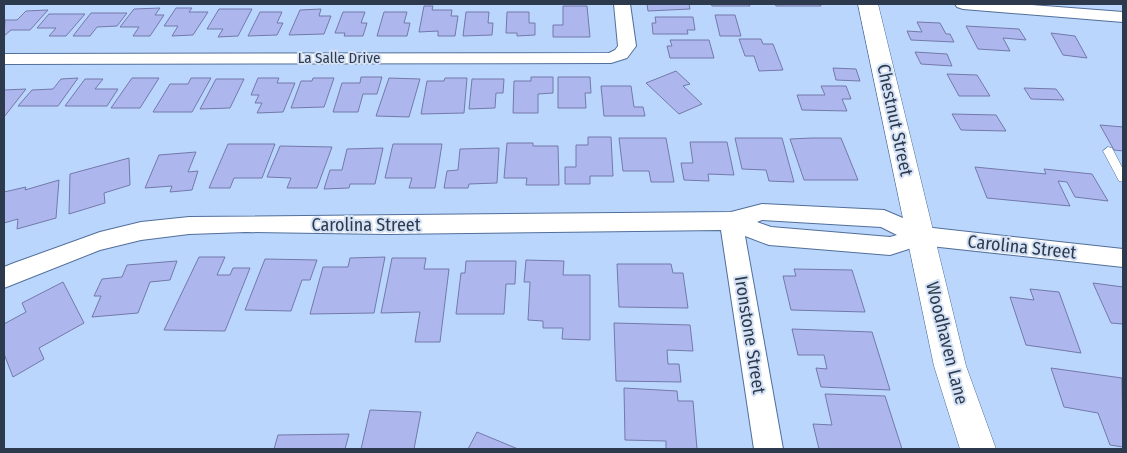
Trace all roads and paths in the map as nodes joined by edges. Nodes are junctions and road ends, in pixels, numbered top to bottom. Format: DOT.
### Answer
graph roads {
  1 [pos="622,4"];
  2 [pos="868,4"];
  3 [pos="962,4"];
  4 [pos="1123,17"];
  5 [pos="4,59"];
  6 [pos="1108,151"];
  7 [pos="1123,178"];
  8 [pos="731,221"];
  9 [pos="921,236"];
  10 [pos="1123,258"];
  11 [pos="6,277"];
  12 [pos="769,449"];
  13 [pos="978,449"];
  1 -- 5 [label="street, La Salle Drive"];
  2 -- 9 [label="street, Chestnut Street"];
  3 -- 4 [label="street"];
  6 -- 7 [label="lane"];
  8 -- 9 [label="street, Carolina Street"];
  8 -- 11 [label="street, Carolina Street"];
  8 -- 12 [label="street, Ironstone Street"];
  9 -- 10 [label="street, Carolina Street"];
  9 -- 13 [label="street, Woodhaven Lane"];
}
